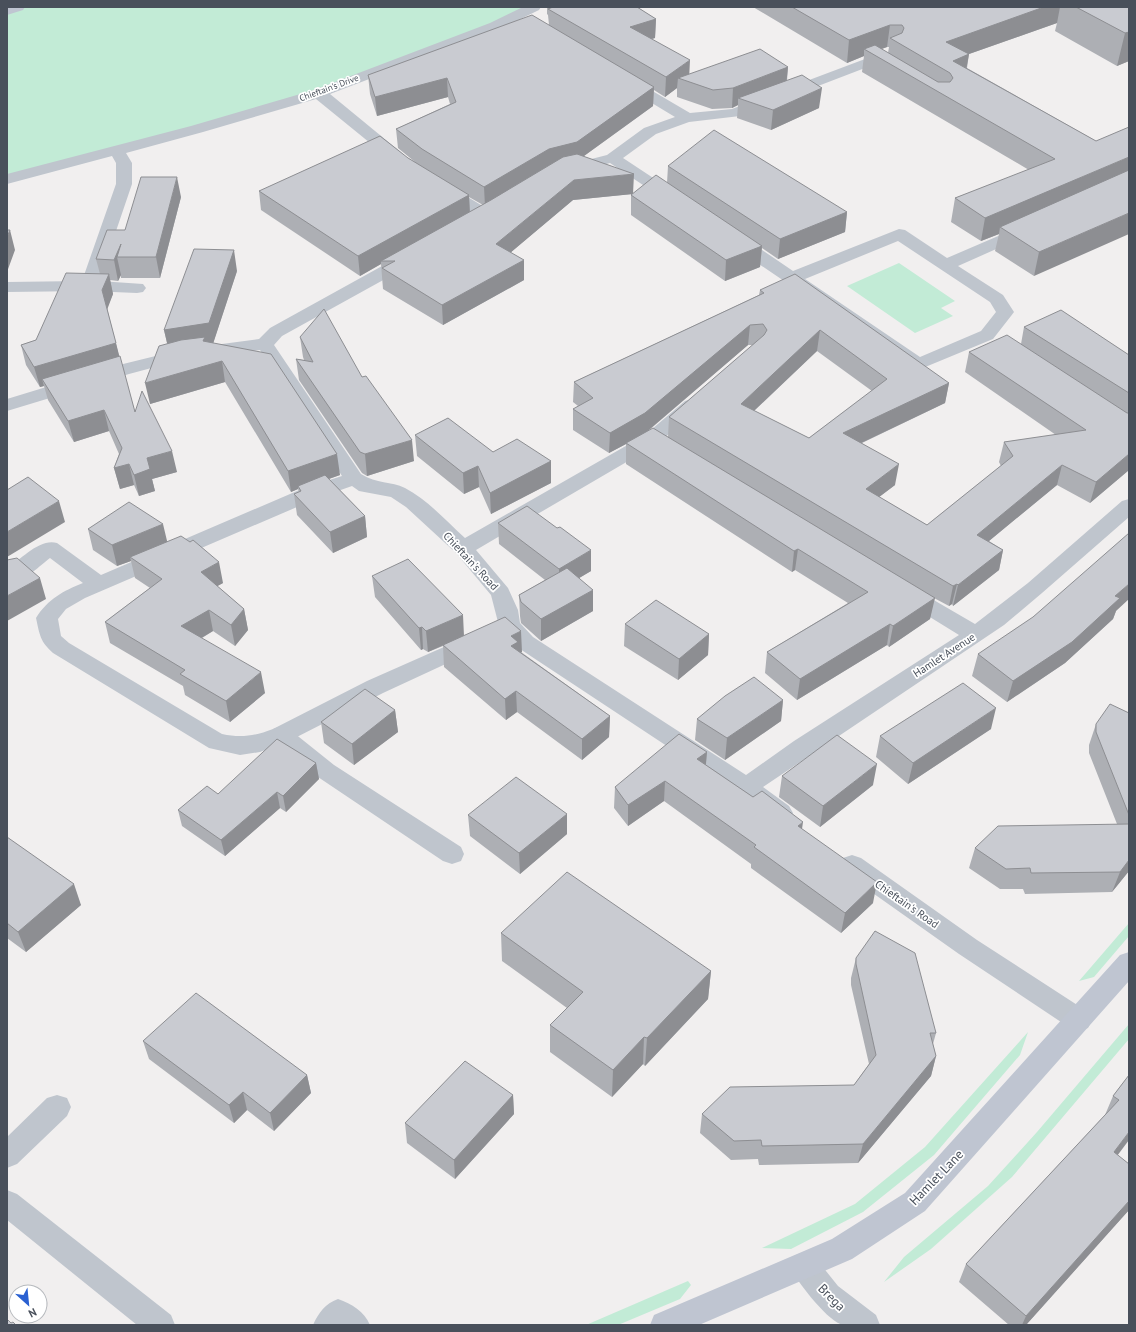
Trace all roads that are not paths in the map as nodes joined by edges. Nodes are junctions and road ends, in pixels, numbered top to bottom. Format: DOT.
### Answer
graph roads {
  1 [pos="18,7"];
  2 [pos="534,7"];
  3 [pos="7,11"];
  4 [pos="516,16"];
  5 [pos="530,24"];
  6 [pos="882,61"];
  7 [pos="618,76"];
  8 [pos="318,93"];
  9 [pos="687,118"];
  10 [pos="117,151"];
  11 [pos="613,158"];
  12 [pos="410,168"];
  13 [pos="556,173"];
  14 [pos="7,179"];
  15 [pos="429,180"];
  16 [pos="686,207"];
  17 [pos="1040,223"];
  18 [pos="725,234"];
  19 [pos="450,235"];
  20 [pos="422,251"];
  21 [pos="946,265"];
  22 [pos="792,278"];
  23 [pos="89,286"];
  24 [pos="7,287"];
  25 [pos="137,288"];
  26 [pos="265,344"];
  27 [pos="706,392"];
  28 [pos="7,405"];
  29 [pos="652,439"];
  30 [pos="672,451"];
  31 [pos="354,479"];
  32 [pos="1129,506"];
  33 [pos="463,548"];
  34 [pos="14,574"];
  35 [pos="888,581"];
  36 [pos="99,584"];
  37 [pos="498,631"];
  38 [pos="976,634"];
  39 [pos="281,735"];
  40 [pos="746,787"];
  41 [pos="795,824"];
  42 [pos="452,854"];
  43 [pos="839,856"];
  44 [pos="1129,963"];
  45 [pos="1079,1020"];
  46 [pos="56,1107"];
  47 [pos="7,1155"];
  48 [pos="7,1203"];
  49 [pos="804,1266"];
  50 [pos="160,1325"];
  51 [pos="328,1325"];
  52 [pos="355,1325"];
  53 [pos="665,1325"];
  54 [pos="865,1325"];
  1 -- 3 [label="street"];
  2 -- 4 [label="street, Chieftain's Drive"];
  4 -- 5 [label="street"];
  4 -- 8 [label="street, Chieftain's Drive"];
  6 -- 9 [label="street"];
  7 -- 9 [label="street"];
  8 -- 10 [label="street, Chieftain's Drive"];
  8 -- 12 [label="street"];
  9 -- 11 [label="street"];
  10 -- 14 [label="street, Chieftain's Drive"];
  10 -- 23 [label="street"];
  11 -- 13 [label="street"];
  11 -- 16 [label="street"];
  15 -- 19 [label="street"];
  17 -- 21 [label="street"];
  18 -- 22 [label="street"];
  20 -- 26 [label="street"];
  21 -- 22 [label="street"];
  21 -- 22 [label="street"];
  23 -- 24 [label="street"];
  23 -- 25 [label="street"];
  26 -- 28 [label="street"];
  26 -- 31 [label="street"];
  27 -- 29 [label="street"];
  29 -- 30 [label="street"];
  29 -- 33 [label="street"];
  31 -- 33 [label="street, Chieftain's Road"];
  31 -- 36 [label="street"];
  32 -- 38 [label="street, Hamlet Avenue"];
  33 -- 37 [label="street, Chieftain's Road"];
  34 -- 36 [label="street"];
  35 -- 38 [label="street"];
  36 -- 39 [label="street"];
  37 -- 39 [label="street"];
  37 -- 40 [label="street"];
  38 -- 40 [label="street, Hamlet Avenue"];
  39 -- 42 [label="street"];
  40 -- 41 [label="street"];
  43 -- 45 [label="street, Chieftain's Road"];
  44 -- 45 [label="street, Hamlet Lane"];
  45 -- 49 [label="street, Hamlet Lane"];
  46 -- 47 [label="street"];
  48 -- 50 [label="street"];
  49 -- 53 [label="street, Hamlet Lane"];
  49 -- 54 [label="street, Brega"];
  51 -- 52 [label="street"];
}
